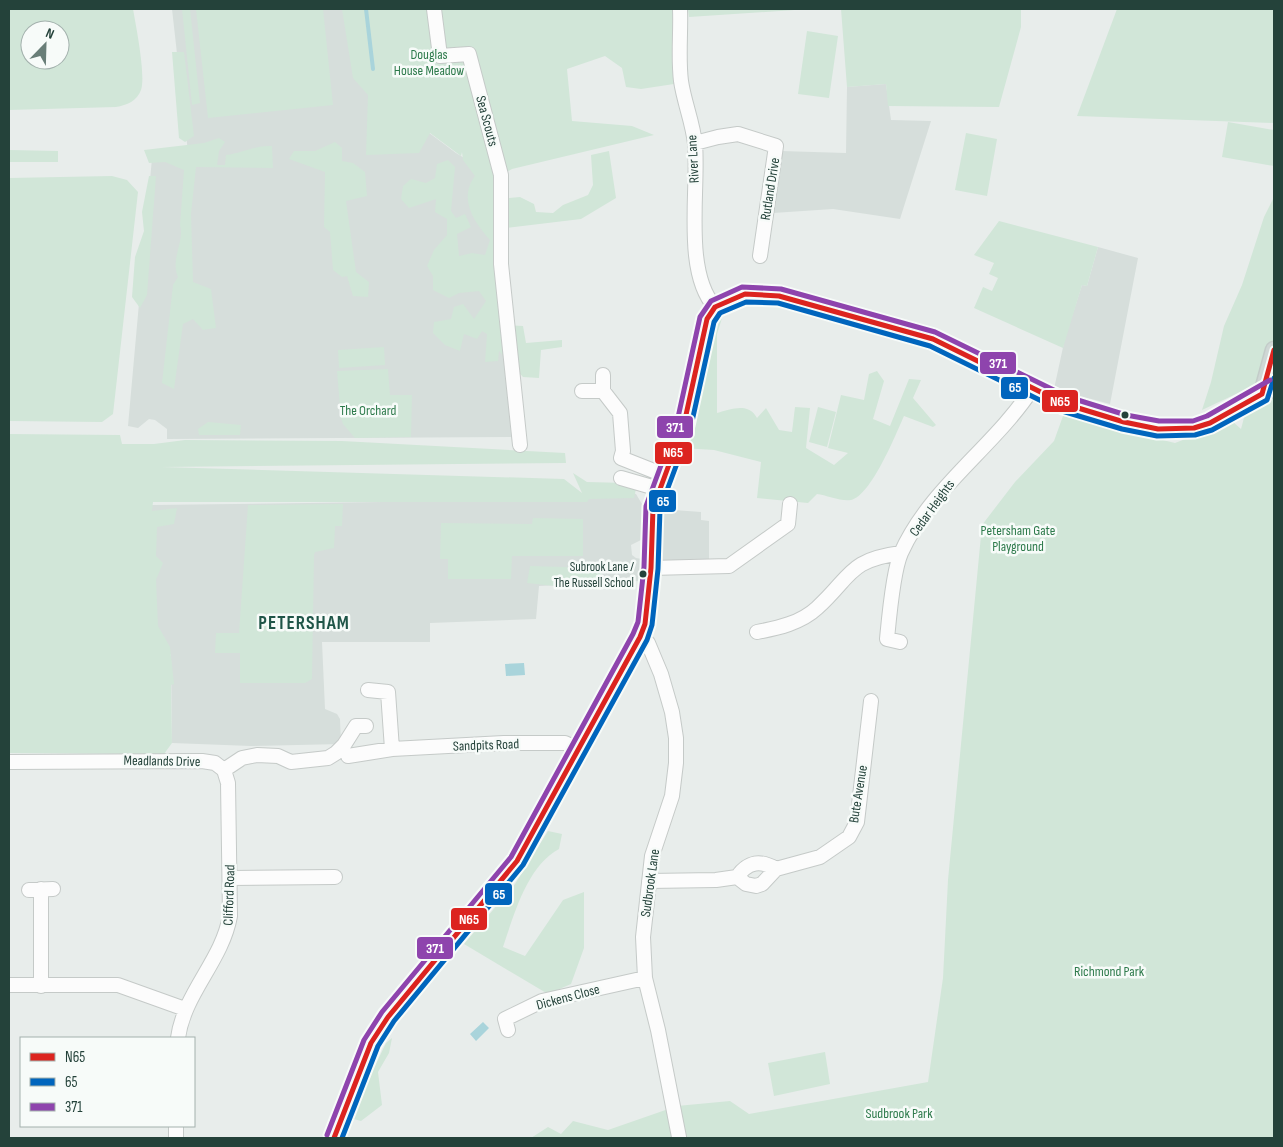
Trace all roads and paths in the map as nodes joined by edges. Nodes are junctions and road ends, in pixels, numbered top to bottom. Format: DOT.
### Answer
graph roads {
  1 [pos="434,9"];
  2 [pos="680,9"];
  3 [pos="695,143"];
  4 [pos="760,256"];
  5 [pos="715,307"];
  6 [pos="1274,350"];
  7 [pos="603,375"];
  8 [pos="1032,389"];
  9 [pos="1268,390"];
  10 [pos="582,391"];
  11 [pos="603,391"];
  12 [pos="520,446"];
  13 [pos="621,478"];
  14 [pos="661,482"];
  15 [pos="790,504"];
  16 [pos="901,554"];
  17 [pos="651,568"];
  18 [pos="757,632"];
  19 [pos="640,638"];
  20 [pos="888,640"];
  21 [pos="368,690"];
  22 [pos="871,701"];
  23 [pos="366,726"];
  24 [pos="392,749"];
  25 [pos="578,749"];
  26 [pos="342,755"];
  27 [pos="9,762"];
  28 [pos="224,770"];
  29 [pos="776,869"];
  30 [pos="336,877"];
  31 [pos="738,877"];
  32 [pos="230,878"];
  33 [pos="648,881"];
  34 [pos="41,890"];
  35 [pos="645,978"];
  36 [pos="9,985"];
  37 [pos="41,986"];
  38 [pos="185,1009"];
  39 [pos="508,1030"];
  40 [pos="178,1037"];
  41 [pos="679,1137"];
  42 [pos="334,1138"];
  1 -- 12 [label="street, Sea Scouts"];
  2 -- 3 [label="street, River Lane"];
  3 -- 4 [label="street, Rutland Drive"];
  3 -- 5 [label="street, River Lane"];
  5 -- 8 [label="main road"];
  5 -- 14 [label="main road"];
  6 -- 9 [label="main road"];
  7 -- 11 [label="street"];
  8 -- 9 [label="main road"];
  8 -- 16 [label="street, Cedar Heights"];
  10 -- 11 [label="street"];
  11 -- 14 [label="street"];
  13 -- 14 [label="street"];
  14 -- 17 [label="main road"];
  15 -- 17 [label="street"];
  16 -- 18 [label="street"];
  16 -- 20 [label="street, Cedar Heights"];
  17 -- 19 [label="main road"];
  19 -- 25 [label="main road"];
  19 -- 33 [label="street, Sudbrook Lane"];
  21 -- 24 [label="street"];
  22 -- 29 [label="street, Bute Avenue"];
  23 -- 26 [label="street"];
  24 -- 25 [label="street, Sandpits Road"];
  24 -- 26 [label="street, Sandpits Road"];
  25 -- 42 [label="main road"];
  26 -- 28 [label="street"];
  27 -- 28 [label="street, Meadlands Drive"];
  28 -- 32 [label="street, Clifford Road"];
  29 -- 31 [label="street, Bute Avenue"];
  29 -- 31 [label="street, Bute Avenue"];
  30 -- 32 [label="street"];
  31 -- 33 [label="street, Bute Avenue"];
  32 -- 38 [label="street, Clifford Road"];
  33 -- 35 [label="street, Sudbrook Lane"];
  34 -- 37 [label="street"];
  35 -- 39 [label="street, Dickens Close"];
  35 -- 41 [label="street, Sudbrook Lane"];
  36 -- 37 [label="street"];
  37 -- 38 [label="street"];
  38 -- 40 [label="street, Clifford Road"];
}
